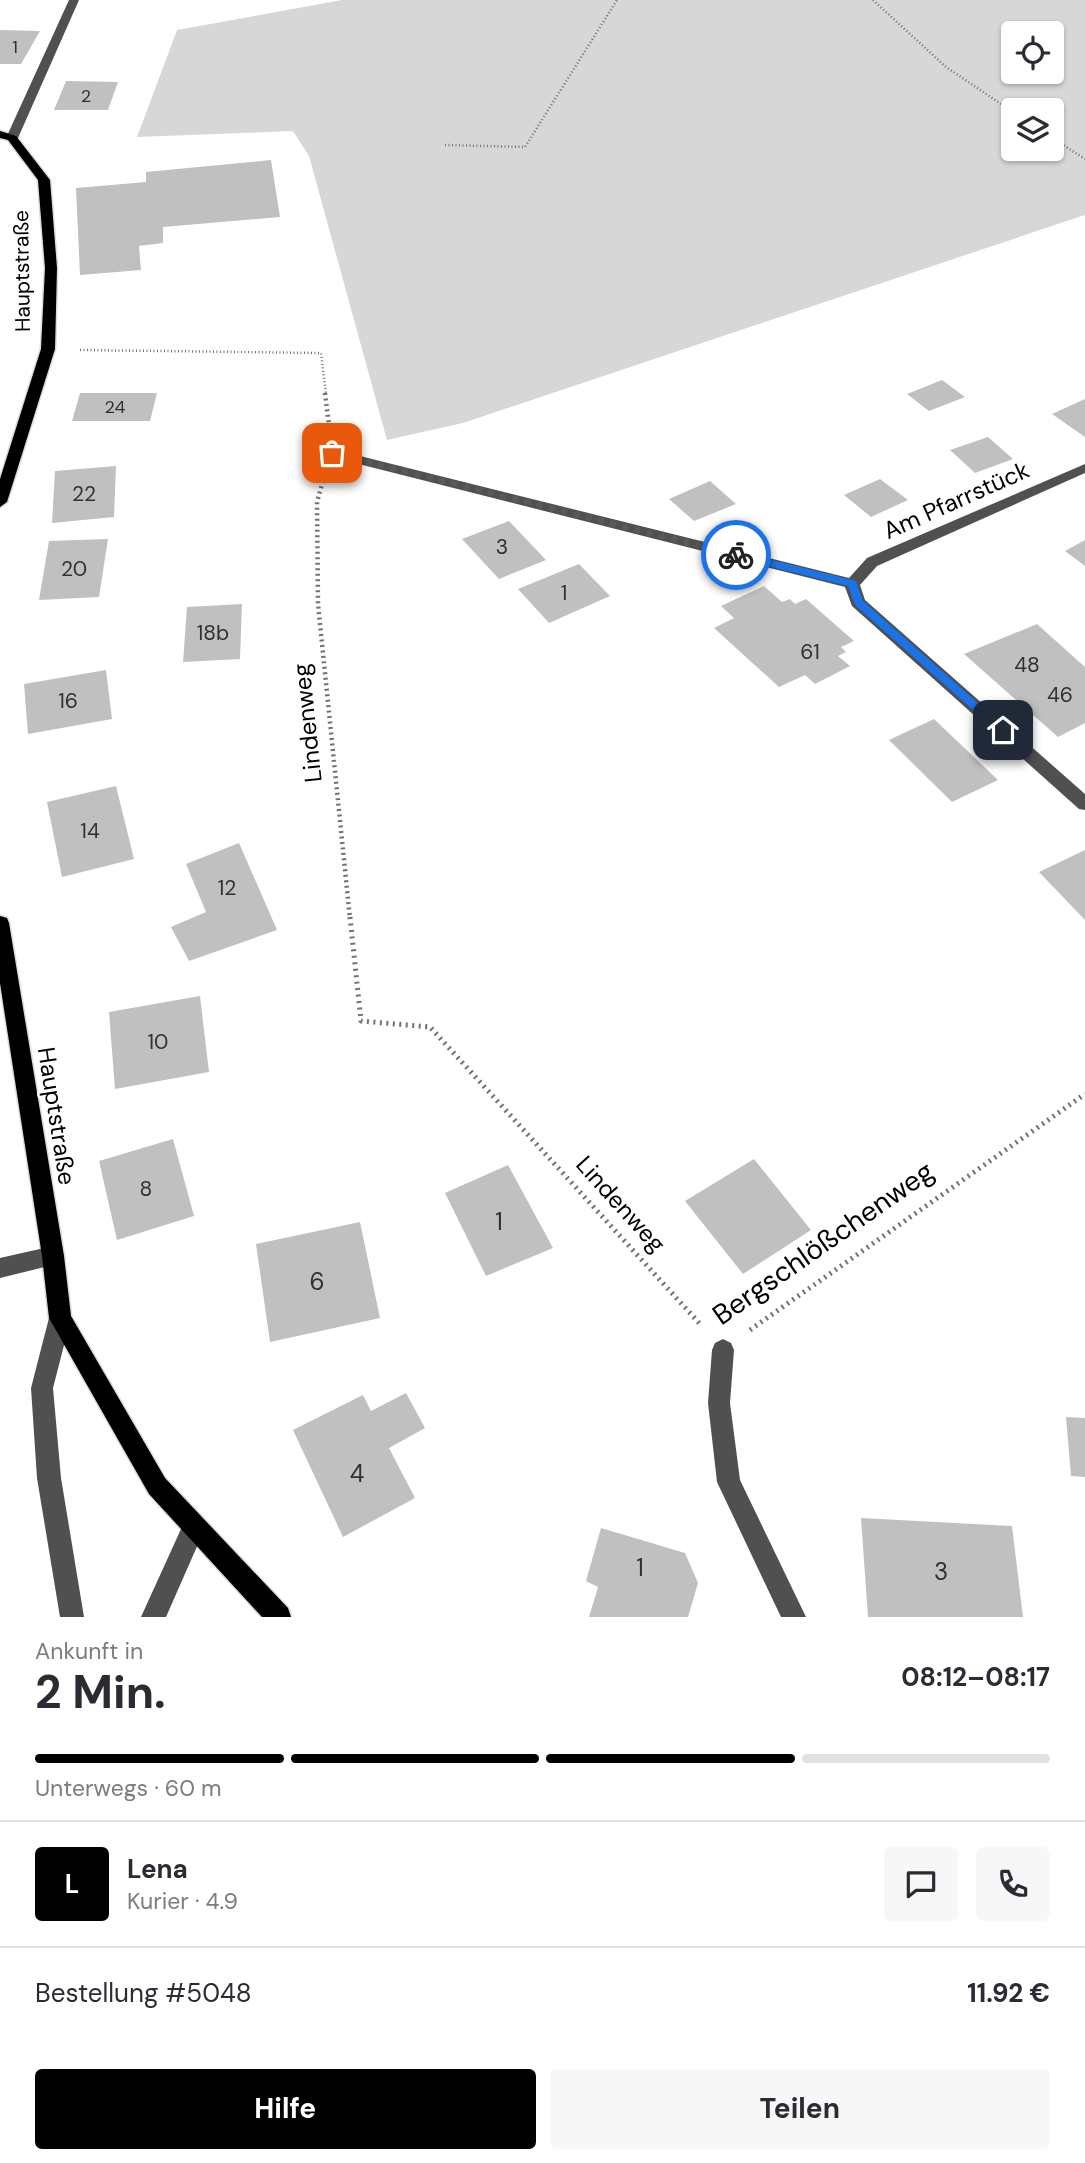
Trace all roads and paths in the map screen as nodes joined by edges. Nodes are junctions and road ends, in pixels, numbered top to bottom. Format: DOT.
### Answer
graph roads {
  1 [pos="74,0"];
  2 [pos="617,0"];
  3 [pos="873,0"];
  4 [pos="1001,104"];
  5 [pos="6,136"];
  6 [pos="445,145"];
  7 [pos="1064,146"];
  8 [pos="1085,159"];
  9 [pos="48,349"];
  10 [pos="332,453"];
  11 [pos="1085,468"];
  12 [pos="0,502"];
  13 [pos="852,584"];
  14 [pos="1085,804"];
  15 [pos="0,923"];
  16 [pos="1085,1094"];
  17 [pos="53,1256"];
  18 [pos="0,1268"];
  19 [pos="60,1318"];
  20 [pos="723,1350"];
  21 [pos="194,1526"];
  22 [pos="72,1617"];
  23 [pos="153,1617"];
  24 [pos="279,1617"];
  25 [pos="794,1617"];
  1 -- 5 [label="street"];
  2 -- 6 [label="path"];
  3 -- 4 [label="path"];
  5 -- 9 [label="main road, Hauptstraße"];
  7 -- 8 [label="path"];
  9 -- 10 [label="path"];
  9 -- 12 [label="main road, Hauptstraße"];
  10 -- 13 [label="street"];
  10 -- 20 [label="path, Lindenweg"];
  11 -- 13 [label="street, Am Pfarrstück"];
  13 -- 14 [label="street"];
  15 -- 17 [label="main road, Hauptstraße"];
  16 -- 20 [label="path, Bergschlößchenweg"];
  17 -- 18 [label="street"];
  17 -- 19 [label="main road, Hauptstraße"];
  19 -- 21 [label="main road"];
  19 -- 22 [label="street"];
  20 -- 25 [label="street, Bergschlößchenweg"];
  21 -- 23 [label="street"];
  21 -- 24 [label="main road"];
}
